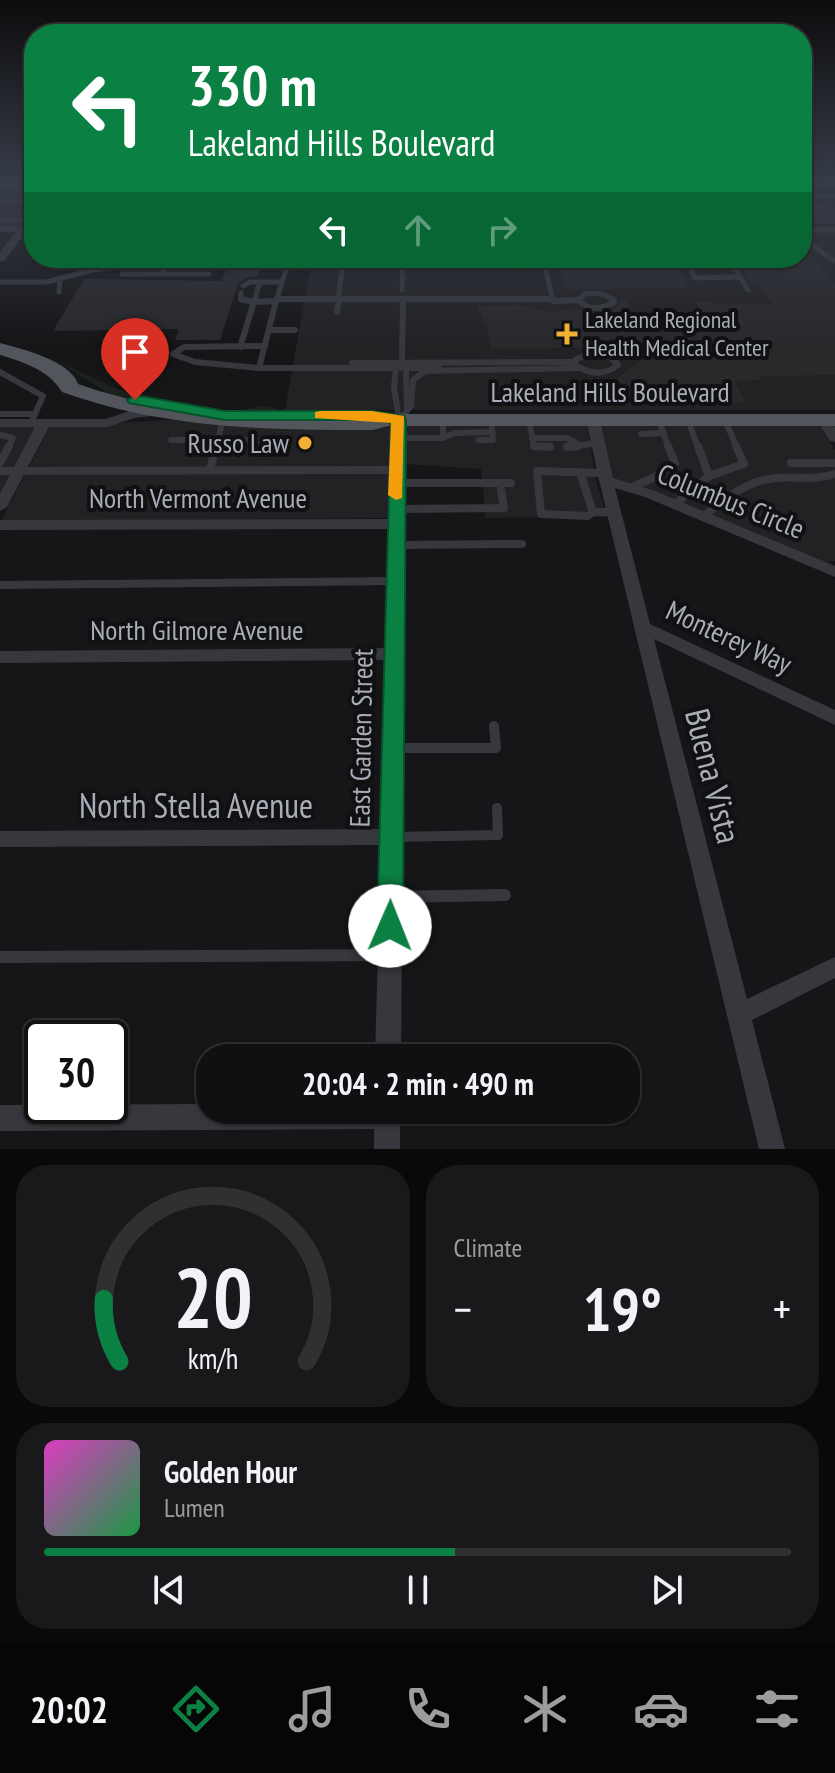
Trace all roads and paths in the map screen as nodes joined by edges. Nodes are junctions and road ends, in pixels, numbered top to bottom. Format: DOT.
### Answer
graph roads {
  1 [pos="17,237"];
  2 [pos="812,243"];
  3 [pos="0,259"];
  4 [pos="833,260"];
  5 [pos="104,268"];
  6 [pos="164,268"];
  7 [pos="287,268"];
  8 [pos="403,268"];
  9 [pos="545,268"];
  10 [pos="690,268"];
  11 [pos="735,268"];
  12 [pos="342,270"];
  13 [pos="122,274"];
  14 [pos="162,274"];
  15 [pos="209,274"];
  16 [pos="740,277"];
  17 [pos="58,279"];
  18 [pos="0,280"];
  19 [pos="260,282"];
  20 [pos="280,282"];
  21 [pos="402,290"];
  22 [pos="748,290"];
  23 [pos="59,292"];
  24 [pos="339,300"];
  25 [pos="403,300"];
  26 [pos="578,300"];
  27 [pos="276,301"];
  28 [pos="553,301"];
  29 [pos="254,302"];
  30 [pos="337,312"];
  31 [pos="269,330"];
  32 [pos="295,330"];
  33 [pos="265,346"];
  34 [pos="240,347"];
  35 [pos="0,349"];
  36 [pos="263,355"];
  37 [pos="404,365"];
  38 [pos="577,365"];
  39 [pos="259,368"];
  40 [pos="439,368"];
  41 [pos="395,369"];
  42 [pos="0,372"];
  43 [pos="67,379"];
  44 [pos="102,401"];
  45 [pos="147,413"];
  46 [pos="0,414"];
  47 [pos="593,419"];
  48 [pos="37,420"];
  49 [pos="688,420"];
  50 [pos="725,420"];
  51 [pos="398,422"];
  52 [pos="0,423"];
  53 [pos="95,423"];
  54 [pos="492,426"];
  55 [pos="660,426"];
  56 [pos="831,426"];
  57 [pos="443,429"];
  58 [pos="531,429"];
  59 [pos="219,432"];
  60 [pos="641,434"];
  61 [pos="0,435"];
  62 [pos="171,440"];
  63 [pos="263,440"];
  64 [pos="456,440"];
  65 [pos="478,440"];
  66 [pos="589,444"];
  67 [pos="549,449"];
  68 [pos="568,450"];
  69 [pos="0,463"];
  70 [pos="791,463"];
  71 [pos="835,463"];
  72 [pos="210,470"];
  73 [pos="0,471"];
  74 [pos="19,471"];
  75 [pos="580,473"];
  76 [pos="835,474"];
  77 [pos="709,476"];
  78 [pos="397,477"];
  79 [pos="605,477"];
  80 [pos="511,483"];
  81 [pos="630,488"];
  82 [pos="501,490"];
  83 [pos="674,505"];
  84 [pos="0,507"];
  85 [pos="603,512"];
  86 [pos="396,516"];
  87 [pos="703,517"];
  88 [pos="0,525"];
  89 [pos="522,544"];
  90 [pos="396,545"];
  91 [pos="835,572"];
  92 [pos="396,581"];
  93 [pos="0,585"];
  94 [pos="643,627"];
  95 [pos="394,654"];
  96 [pos="0,657"];
  97 [pos="835,718"];
  98 [pos="494,726"];
  99 [pos="393,748"];
  100 [pos="497,808"];
  101 [pos="392,837"];
  102 [pos="0,839"];
  103 [pos="505,895"];
  104 [pos="390,897"];
  105 [pos="389,955"];
  106 [pos="0,957"];
  107 [pos="835,967"];
  108 [pos="739,1015"];
  109 [pos="388,1044"];
  110 [pos="196,1115"];
  111 [pos="0,1118"];
  112 [pos="387,1124"];
  113 [pos="387,1149"];
  114 [pos="772,1149"];
  1 -- 3 [label="street"];
  2 -- 4 [label="lane"];
  5 -- 17 [label="lane"];
  6 -- 14 [label="lane"];
  7 -- 20 [label="lane"];
  8 -- 21 [label="lane"];
  9 -- 28 [label="lane"];
  10 -- 16 [label="lane"];
  11 -- 16 [label="lane"];
  12 -- 24 [label="lane"];
  13 -- 14 [label="lane"];
  14 -- 15 [label="lane"];
  16 -- 22 [label="lane"];
  17 -- 18 [label="lane"];
  17 -- 23 [label="lane"];
  19 -- 20 [label="lane"];
  19 -- 29 [label="lane"];
  19 -- 29 [label="lane"];
  20 -- 27 [label="lane"];
  24 -- 25 [label="lane"];
  24 -- 27 [label="lane"];
  24 -- 30 [label="lane"];
  25 -- 28 [label="lane"];
  25 -- 37 [label="lane"];
  26 -- 26 [label="lane"];
  26 -- 28 [label="lane"];
  27 -- 29 [label="lane"];
  27 -- 31 [label="lane"];
  29 -- 34 [label="lane"];
  31 -- 32 [label="lane"];
  31 -- 33 [label="lane"];
  33 -- 34 [label="lane"];
  33 -- 36 [label="lane"];
  34 -- 39 [label="lane"];
  35 -- 43 [label="main road, Lakeland Hills Boulevard"];
  36 -- 37 [label="lane"];
  36 -- 39 [label="lane"];
  37 -- 38 [label="lane"];
  37 -- 40 [label="lane"];
  37 -- 41 [label="lane"];
  37 -- 51 [label="lane"];
  38 -- 38 [label="lane"];
  38 -- 40 [label="lane"];
  39 -- 41 [label="lane"];
  40 -- 51 [label="lane"];
  41 -- 51 [label="lane"];
  42 -- 48 [label="lane"];
  43 -- 44 [label="main road, Lakeland Hills Boulevard"];
  43 -- 51 [label="main road, Lakeland Hills Boulevard"];
  44 -- 45 [label="main road, Lakeland Hills Boulevard"];
  44 -- 53 [label="street"];
  45 -- 53 [label="street"];
  45 -- 59 [label="main road, Lakeland Hills Boulevard"];
  46 -- 48 [label="lane"];
  47 -- 55 [label="main road, Lakeland Hills Boulevard"];
  47 -- 58 [label="main road, Lakeland Hills Boulevard"];
  47 -- 66 [label="street, Buena Vista"];
  48 -- 52 [label="street"];
  48 -- 53 [label="street"];
  48 -- 74 [label="street"];
  49 -- 50 [label="main road, Lakeland Hills Boulevard"];
  49 -- 55 [label="main road, Lakeland Hills Boulevard"];
  49 -- 77 [label="lane"];
  50 -- 56 [label="main road, Lakeland Hills Boulevard"];
  50 -- 77 [label="lane"];
  51 -- 57 [label="main road, Lakeland Hills Boulevard"];
  51 -- 59 [label="main road, Lakeland Hills Boulevard"];
  51 -- 78 [label="street, East Garden Street"];
  54 -- 57 [label="main road, Lakeland Hills Boulevard"];
  54 -- 58 [label="main road, Lakeland Hills Boulevard"];
  54 -- 65 [label="lane"];
  55 -- 60 [label="lane"];
  55 -- 81 [label="lane"];
  57 -- 64 [label="lane"];
  58 -- 66 [label="lane"];
  58 -- 67 [label="lane"];
  59 -- 62 [label="lane"];
  59 -- 63 [label="lane"];
  59 -- 72 [label="lane"];
  61 -- 69 [label="lane"];
  66 -- 68 [label="lane"];
  66 -- 79 [label="street, Buena Vista"];
  70 -- 71 [label="lane"];
  72 -- 74 [label="lane"];
  72 -- 78 [label="lane"];
  73 -- 74 [label="lane"];
  74 -- 84 [label="street"];
  75 -- 79 [label="lane"];
  75 -- 85 [label="lane"];
  75 -- 85 [label="lane"];
  76 -- 87 [label="lane"];
  77 -- 83 [label="lane"];
  78 -- 80 [label="lane"];
  78 -- 86 [label="street, East Garden Street"];
  79 -- 81 [label="street, Columbus Circle"];
  79 -- 85 [label="street, Buena Vista"];
  81 -- 83 [label="street, Columbus Circle"];
  82 -- 86 [label="lane"];
  83 -- 87 [label="street, Columbus Circle"];
  85 -- 94 [label="street, Buena Vista"];
  86 -- 88 [label="street, North Vermont Avenue"];
  86 -- 90 [label="street, East Garden Street"];
  87 -- 91 [label="street, Columbus Circle"];
  89 -- 90 [label="lane"];
  90 -- 92 [label="street, East Garden Street"];
  92 -- 93 [label="lane"];
  92 -- 95 [label="street, East Garden Street"];
  94 -- 97 [label="street, Monterey Way"];
  94 -- 108 [label="street, Buena Vista"];
  95 -- 96 [label="street, North Gilmore Avenue"];
  95 -- 99 [label="street, East Garden Street"];
  98 -- 99 [label="lane"];
  99 -- 101 [label="street, East Garden Street"];
  100 -- 101 [label="lane"];
  101 -- 102 [label="street, North Stella Avenue"];
  101 -- 104 [label="street, East Garden Street"];
  103 -- 104 [label="lane"];
  104 -- 105 [label="street, East Garden Street"];
  105 -- 106 [label="lane"];
  105 -- 109 [label="street, East Garden Street"];
  107 -- 108 [label="street"];
  108 -- 114 [label="street, Buena Vista"];
  110 -- 111 [label="street"];
  112 -- 113 [label="street"];
}
